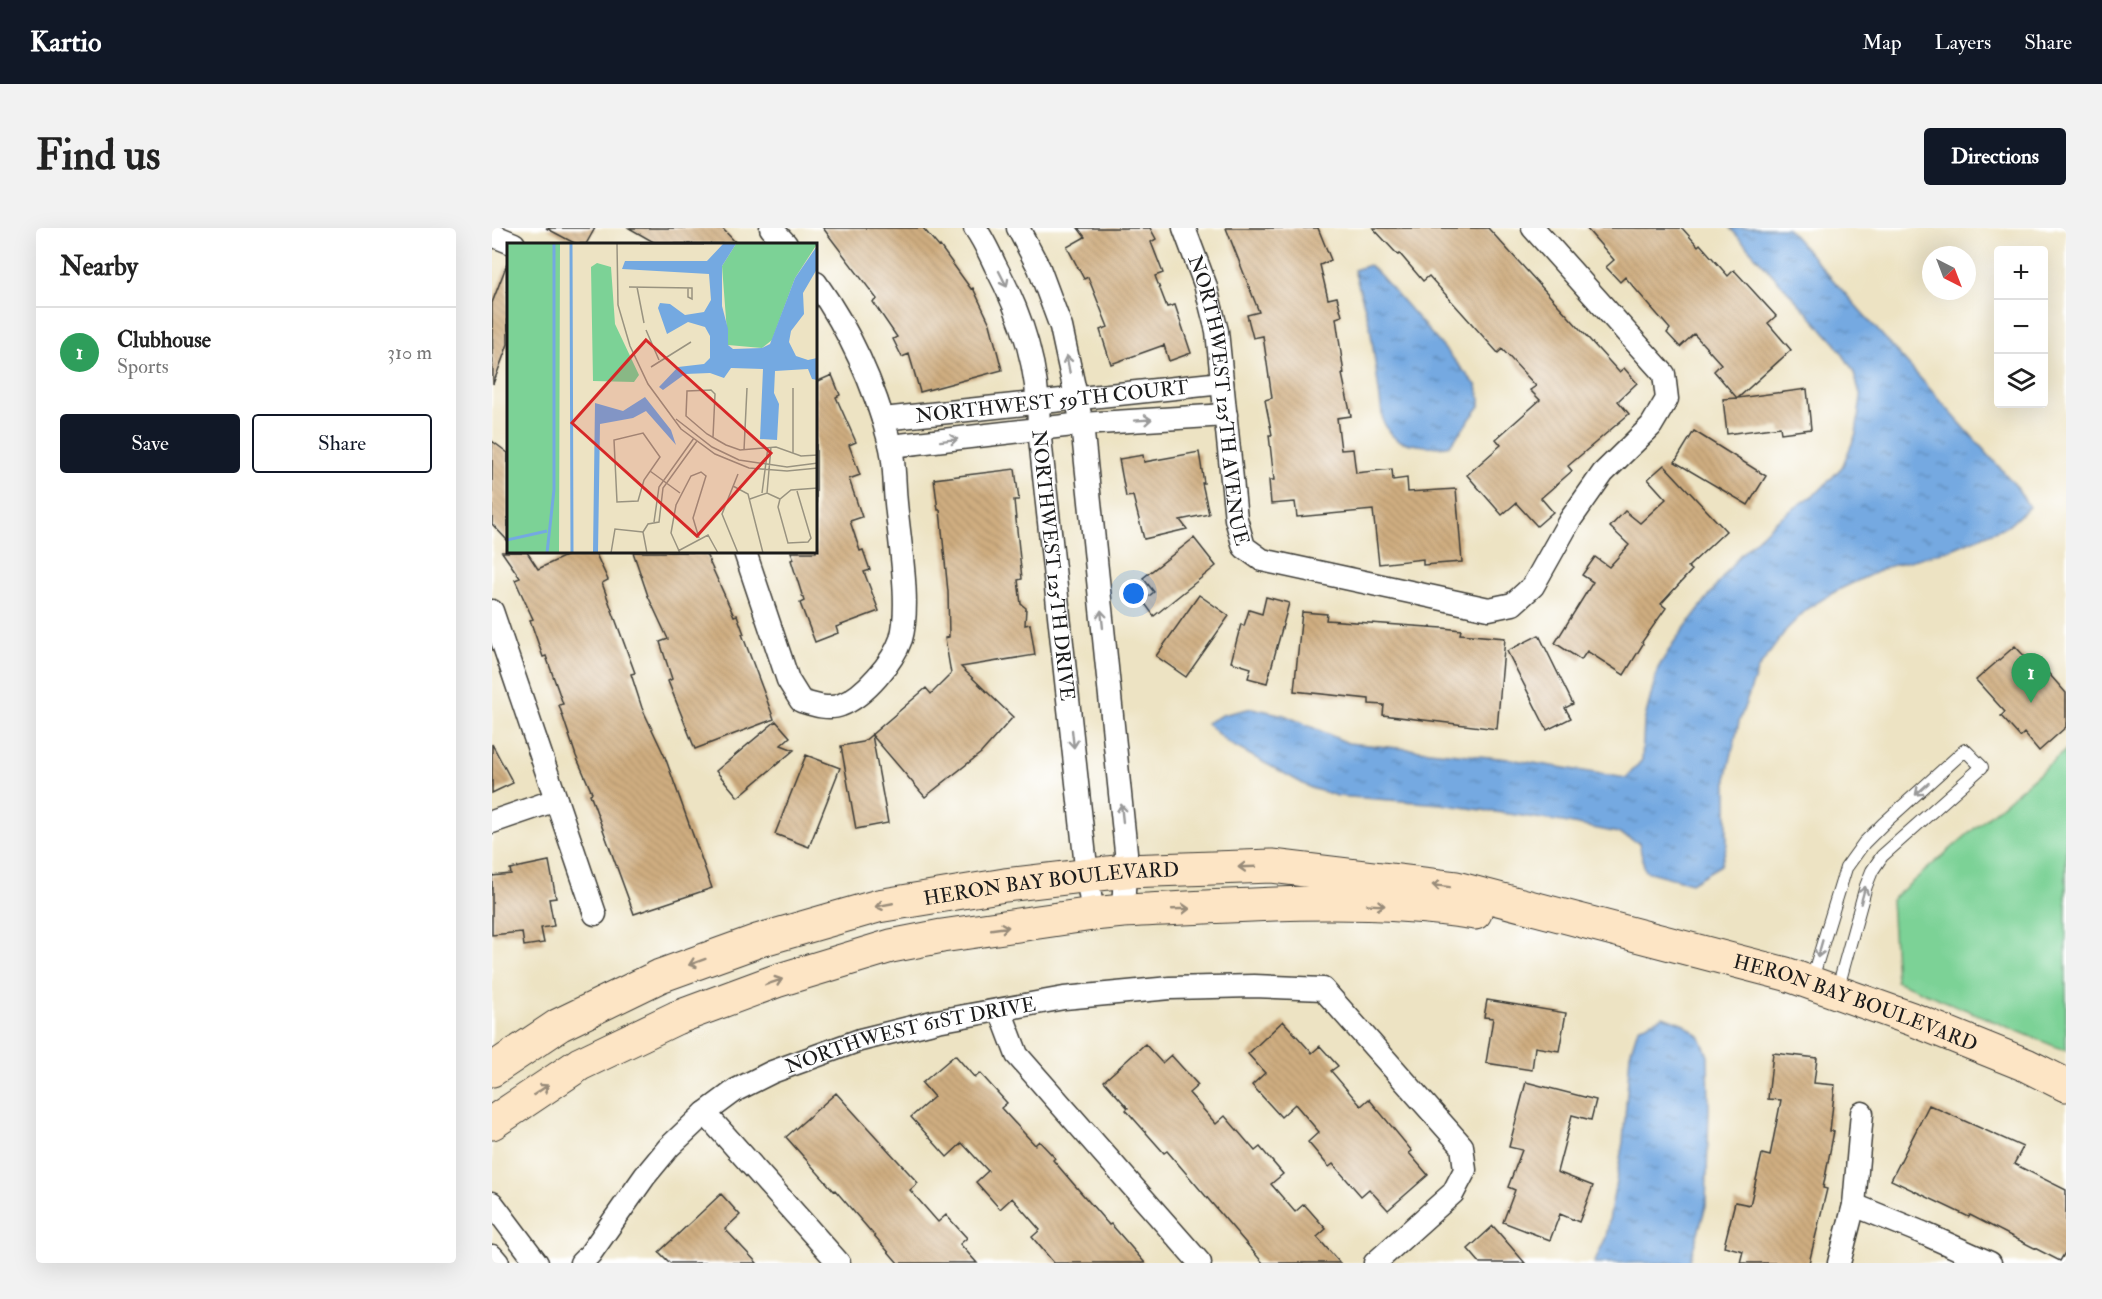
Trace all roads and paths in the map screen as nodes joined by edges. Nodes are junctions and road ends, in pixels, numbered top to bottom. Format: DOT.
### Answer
graph roads {
  1 [pos="771,228"];
  2 [pos="975,228"];
  3 [pos="1018,228"];
  4 [pos="1184,228"];
  5 [pos="1533,228"];
  6 [pos="492,235"];
  7 [pos="512,243"];
  8 [pos="785,243"];
  9 [pos="818,286"];
  10 [pos="1222,383"];
  11 [pos="1075,399"];
  12 [pos="1039,402"];
  13 [pos="1226,415"];
  14 [pos="883,419"];
  15 [pos="1082,424"];
  16 [pos="1039,429"];
  17 [pos="891,446"];
  18 [pos="745,554"];
  19 [pos="492,611"];
  20 [pos="556,800"];
  21 [pos="492,822"];
  22 [pos="1125,871"];
  23 [pos="1087,876"];
  24 [pos="1108,913"];
  25 [pos="595,914"];
  26 [pos="1640,937"];
  27 [pos="1824,988"];
  28 [pos="1000,1010"];
  29 [pos="492,1070"];
  30 [pos="2066,1084"];
  31 [pos="705,1113"];
  32 [pos="1862,1113"];
  33 [pos="492,1123"];
  34 [pos="492,1203"];
  35 [pos="1854,1205"];
  36 [pos="492,1256"];
  37 [pos="498,1263"];
  38 [pos="537,1263"];
  39 [pos="581,1263"];
  40 [pos="839,1263"];
  41 [pos="1200,1263"];
  42 [pos="1375,1263"];
  43 [pos="1839,1263"];
  44 [pos="1990,1263"];
  1 -- 8 [label="street"];
  2 -- 12 [label="street, NORTHWEST 125TH DRIVE, one-way"];
  11 -- 3 [label="street, one-way"];
  4 -- 10 [label="street, NORTHWEST 125TH AVENUE"];
  5 -- 13 [label="street, NORTHWEST 125TH AVENUE"];
  6 -- 7 [label="street"];
  9 -- 14 [label="street"];
  10 -- 11 [label="street, NORTHWEST 59TH COURT"];
  10 -- 13 [label="street, NORTHWEST 125TH AVENUE"];
  11 -- 12 [label="street, NORTHWEST 59TH COURT"];
  11 -- 15 [label="street"];
  12 -- 14 [label="street, NORTHWEST 59TH COURT"];
  12 -- 16 [label="street, NORTHWEST 125TH DRIVE"];
  15 -- 13 [label="street, NORTHWEST 59TH COURT, one-way"];
  14 -- 17 [label="street"];
  15 -- 16 [label="street, NORTHWEST 59TH COURT"];
  22 -- 15 [label="street, one-way"];
  17 -- 16 [label="street, NORTHWEST 59TH COURT, one-way"];
  16 -- 23 [label="street, NORTHWEST 125TH DRIVE, one-way"];
  17 -- 18 [label="street"];
  19 -- 20 [label="street"];
  20 -- 21 [label="street"];
  20 -- 25 [label="street"];
  22 -- 23 [label="street, HERON BAY BOULEVARD"];
  22 -- 24 [label="street"];
  26 -- 22 [label="street, HERON BAY BOULEVARD, one-way"];
  23 -- 24 [label="street, NORTHWEST 125TH DRIVE"];
  23 -- 29 [label="street, HERON BAY BOULEVARD, one-way"];
  24 -- 26 [label="street, HERON BAY BOULEVARD, one-way"];
  33 -- 24 [label="street, HERON BAY BOULEVARD, one-way"];
  26 -- 27 [label="street, HERON BAY BOULEVARD"];
  27 -- 27 [label="lane, one-way"];
  27 -- 30 [label="street, HERON BAY BOULEVARD"];
  28 -- 31 [label="street, NORTHWEST 61ST DRIVE"];
  28 -- 41 [label="street"];
  28 -- 42 [label="street, NORTHWEST 61ST DRIVE"];
  31 -- 39 [label="street, NORTHWEST 61ST DRIVE"];
  31 -- 40 [label="street"];
  32 -- 35 [label="street"];
  34 -- 38 [label="street"];
  35 -- 43 [label="street"];
  35 -- 44 [label="street"];
  36 -- 37 [label="street"];
}
